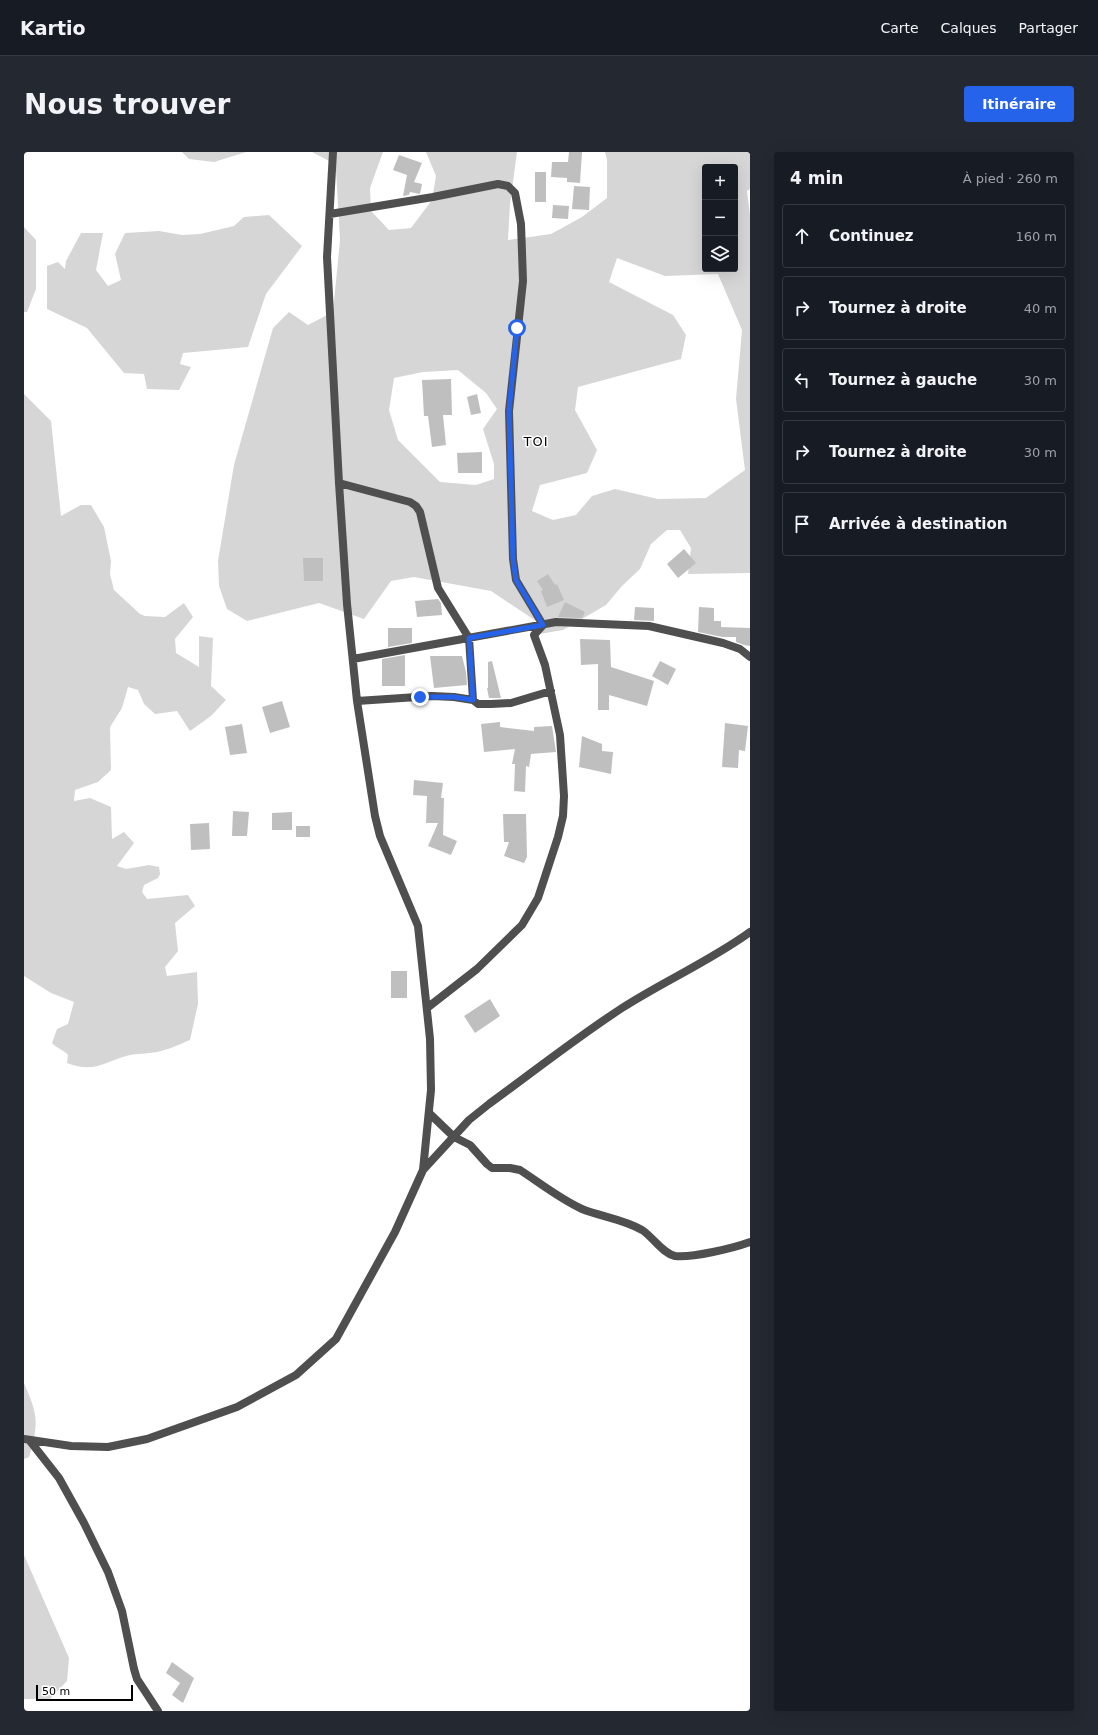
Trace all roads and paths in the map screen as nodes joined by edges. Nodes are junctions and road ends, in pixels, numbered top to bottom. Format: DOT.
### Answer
graph roads {
  1 [pos="333,152"];
  2 [pos="330,214"];
  3 [pos="339,483"];
  4 [pos="543,625"];
  5 [pos="469,638"];
  6 [pos="750,657"];
  7 [pos="353,659"];
  8 [pos="551,691"];
  9 [pos="473,700"];
  10 [pos="357,701"];
  11 [pos="750,932"];
  12 [pos="427,1008"];
  13 [pos="429,1113"];
  14 [pos="454,1137"];
  15 [pos="423,1170"];
  16 [pos="750,1242"];
  17 [pos="27,1440"];
  18 [pos="158,1711"];
  1 -- 2 [label="street"];
  2 -- 3 [label="street"];
  2 -- 4 [label="street"];
  3 -- 5 [label="street"];
  3 -- 7 [label="street"];
  4 -- 5 [label="street"];
  4 -- 6 [label="street"];
  4 -- 8 [label="street"];
  5 -- 7 [label="street"];
  5 -- 9 [label="street"];
  7 -- 10 [label="street"];
  8 -- 9 [label="street"];
  8 -- 12 [label="street"];
  9 -- 10 [label="street"];
  10 -- 12 [label="street"];
  11 -- 14 [label="street"];
  12 -- 13 [label="street"];
  13 -- 14 [label="street"];
  13 -- 15 [label="street"];
  14 -- 15 [label="street"];
  14 -- 16 [label="street"];
  15 -- 17 [label="street"];
  17 -- 18 [label="street"];
}
